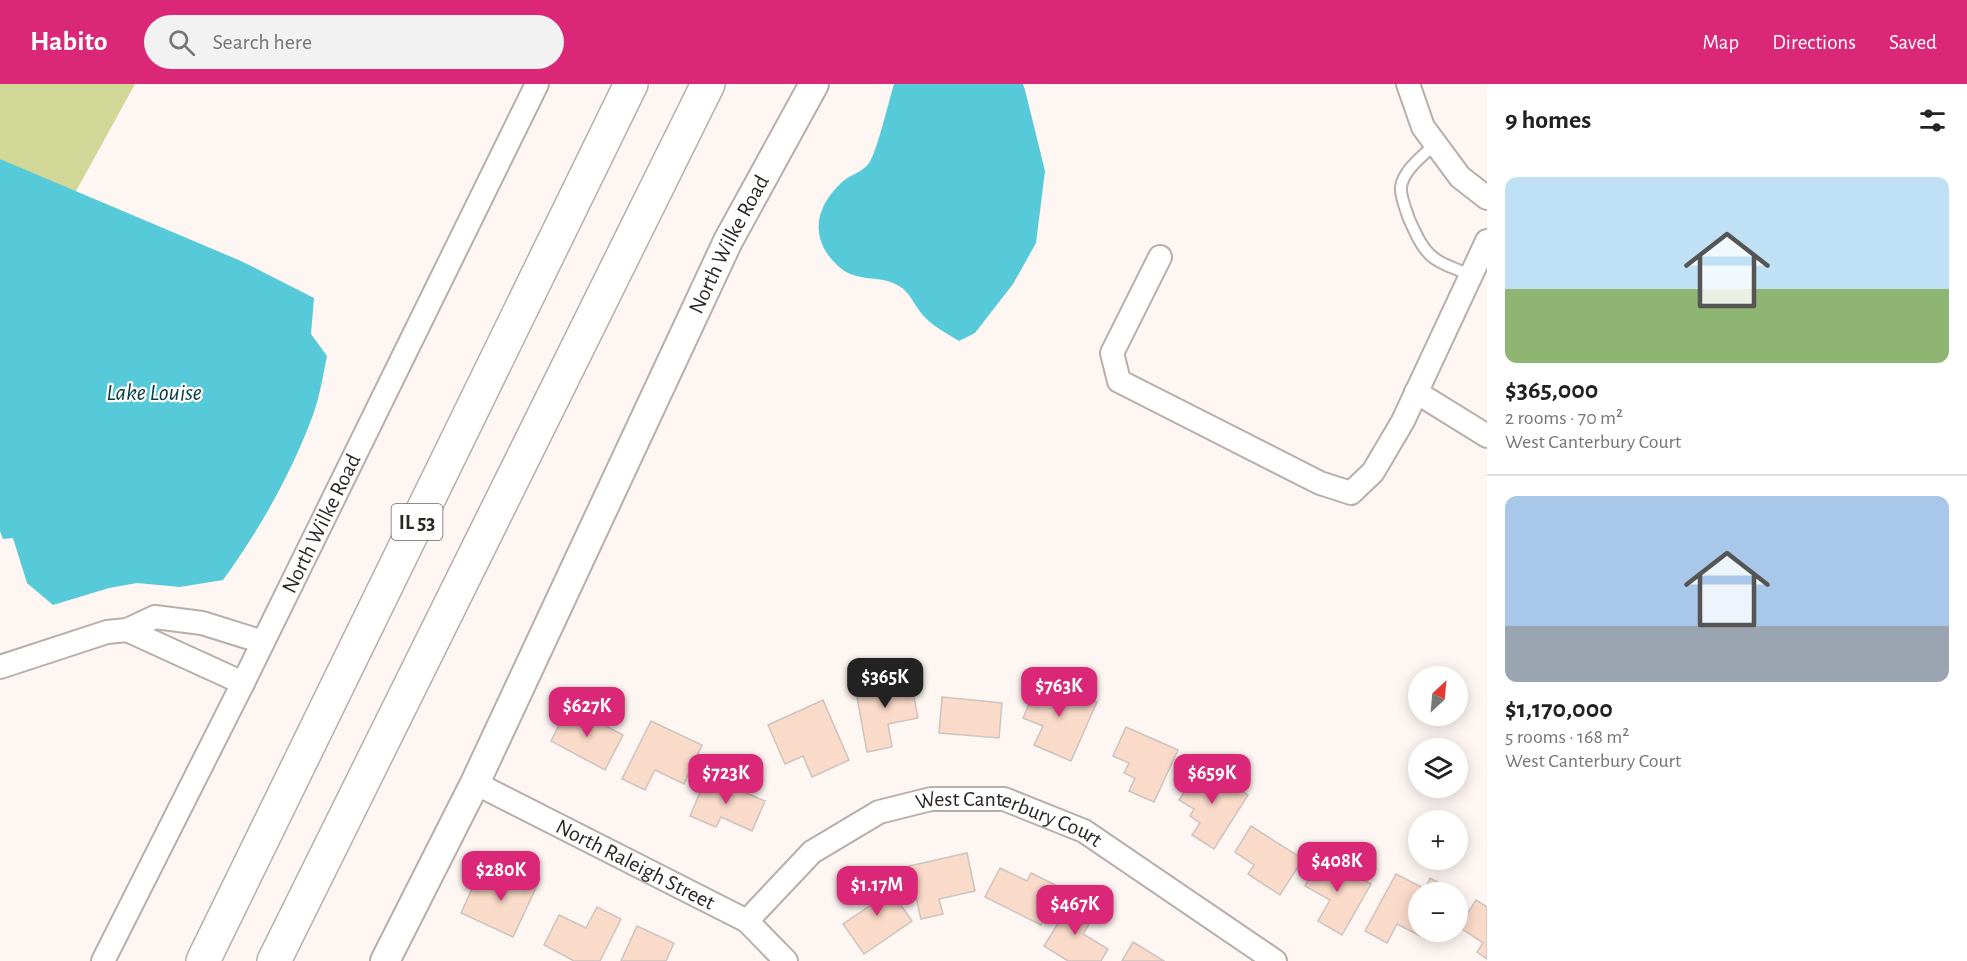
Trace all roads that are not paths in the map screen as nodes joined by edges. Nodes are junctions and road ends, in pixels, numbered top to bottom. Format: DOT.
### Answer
graph roads {
  1 [pos="537,84"];
  2 [pos="631,84"];
  3 [pos="708,84"];
  4 [pos="721,84"];
  5 [pos="814,84"];
  6 [pos="1408,84"];
  7 [pos="692,116"];
  8 [pos="1435,144"];
  9 [pos="1487,198"];
  10 [pos="1487,241"];
  11 [pos="1160,257"];
  12 [pos="1471,275"];
  13 [pos="1416,392"];
  14 [pos="1487,436"];
  15 [pos="127,630"];
  16 [pos="263,642"];
  17 [pos="0,666"];
  18 [pos="243,682"];
  19 [pos="475,783"];
  20 [pos="747,921"];
  21 [pos="103,961"];
  22 [pos="203,961"];
  23 [pos="274,961"];
  24 [pos="385,961"];
  25 [pos="786,961"];
  26 [pos="1275,961"];
  1 -- 16 [label="street, North Wilke Road"];
  2 -- 22 [label="highway, IL 53"];
  3 -- 7 [label="highway"];
  4 -- 7 [label="highway"];
  5 -- 19 [label="street, North Wilke Road"];
  6 -- 8 [label="street"];
  7 -- 23 [label="highway"];
  8 -- 9 [label="street"];
  8 -- 12 [label="lane"];
  10 -- 12 [label="street"];
  11 -- 13 [label="street"];
  12 -- 13 [label="street"];
  13 -- 14 [label="street"];
  15 -- 16 [label="street"];
  15 -- 17 [label="street"];
  15 -- 18 [label="street"];
  16 -- 18 [label="street, North Wilke Road"];
  18 -- 21 [label="street, North Wilke Road"];
  19 -- 20 [label="street, North Raleigh Street"];
  19 -- 24 [label="street, North Wilke Road"];
  20 -- 25 [label="street, North Raleigh Street"];
  20 -- 26 [label="street, West Canterbury Court"];
}
